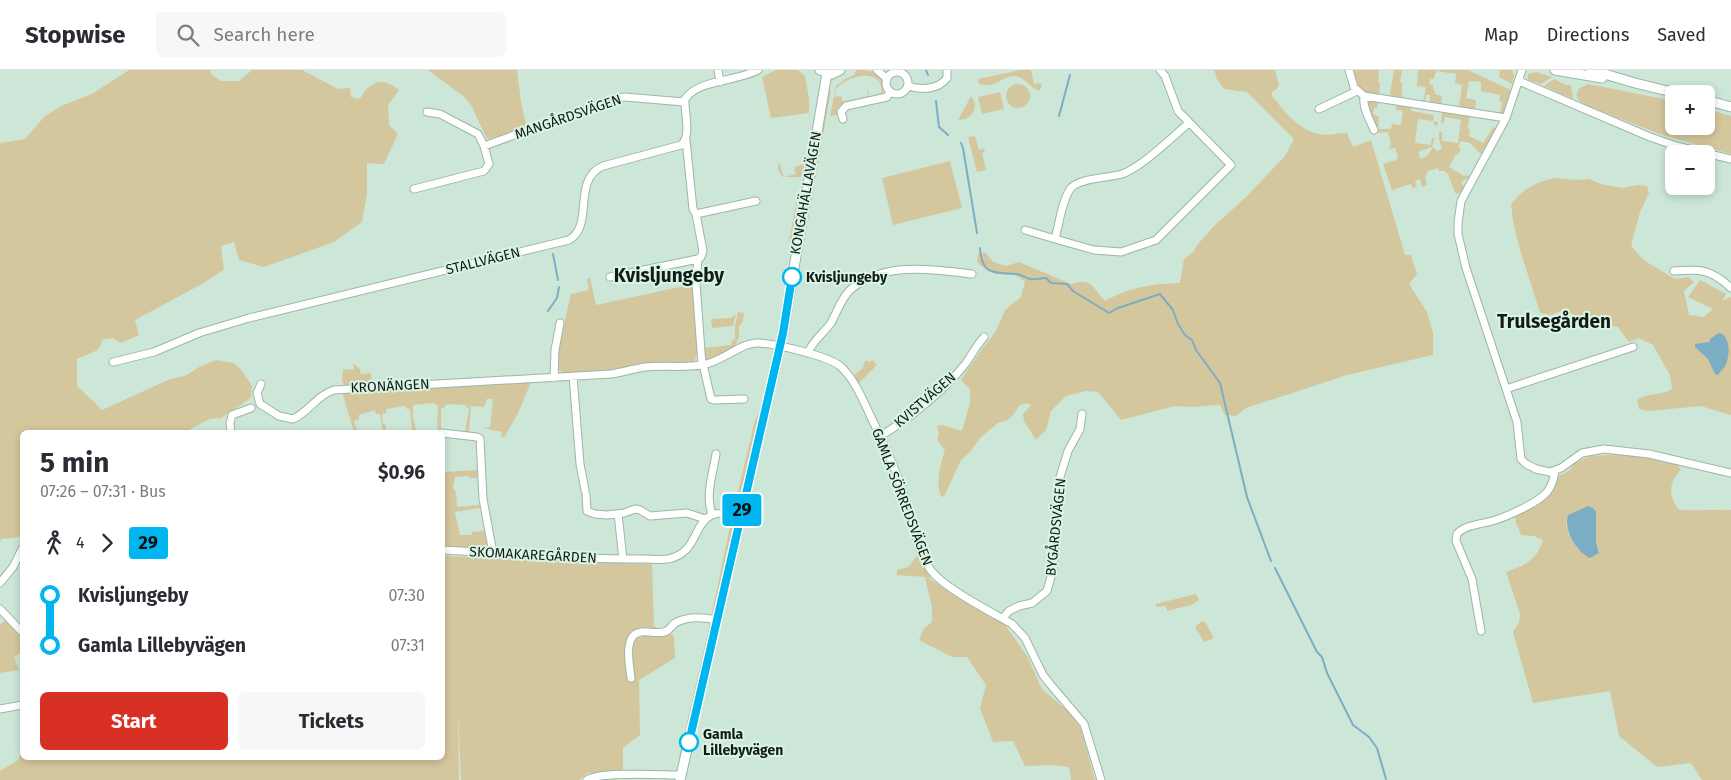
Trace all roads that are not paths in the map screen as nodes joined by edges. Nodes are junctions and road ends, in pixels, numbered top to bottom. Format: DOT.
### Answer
graph roads {
  1 [pos="718,70"];
  2 [pos="758,70"];
  3 [pos="840,70"];
  4 [pos="877,70"];
  5 [pos="947,70"];
  6 [pos="1160,70"];
  7 [pos="1348,70"];
  8 [pos="1522,70"];
  9 [pos="1555,70"];
  10 [pos="1592,70"];
  11 [pos="899,71"];
  12 [pos="824,72"];
  13 [pos="887,79"];
  14 [pos="1519,81"];
  15 [pos="720,82"];
  16 [pos="1635,83"];
  17 [pos="908,86"];
  18 [pos="1665,90"];
  19 [pos="1357,91"];
  20 [pos="890,92"];
  21 [pos="1364,96"];
  22 [pos="684,102"];
  23 [pos="1715,103"];
  24 [pos="1731,107"];
  25 [pos="1319,109"];
  26 [pos="427,112"];
  27 [pos="1506,118"];
  28 [pos="843,119"];
  29 [pos="1189,123"];
  30 [pos="1374,130"];
  31 [pos="686,140"];
  32 [pos="484,146"];
  33 [pos="1731,159"];
  34 [pos="414,189"];
  35 [pos="756,201"];
  36 [pos="696,214"];
  37 [pos="1025,230"];
  38 [pos="1055,239"];
  39 [pos="698,259"];
  40 [pos="1674,271"];
  41 [pos="972,274"];
  42 [pos="610,276"];
  43 [pos="1731,288"];
  44 [pos="560,323"];
  45 [pos="984,337"];
  46 [pos="780,346"];
  47 [pos="1633,346"];
  48 [pos="808,353"];
  49 [pos="112,362"];
  50 [pos="703,365"];
  51 [pos="573,376"];
  52 [pos="554,378"];
  53 [pos="261,384"];
  54 [pos="1506,389"];
  55 [pos="744,399"];
  56 [pos="251,408"];
  57 [pos="1082,414"];
  58 [pos="231,430"];
  59 [pos="445,433"];
  60 [pos="880,436"];
  61 [pos="716,454"];
  62 [pos="1555,470"];
  63 [pos="1731,473"];
  64 [pos="618,514"];
  65 [pos="712,514"];
  66 [pos="741,515"];
  67 [pos="705,519"];
  68 [pos="445,550"];
  69 [pos="20,553"];
  70 [pos="492,553"];
  71 [pos="623,559"];
  72 [pos="0,583"];
  73 [pos="0,609"];
  74 [pos="1003,618"];
  75 [pos="717,620"];
  76 [pos="20,630"];
  77 [pos="1481,631"];
  78 [pos="631,678"];
  79 [pos="20,705"];
  80 [pos="0,709"];
  81 [pos="680,778"];
  82 [pos="587,780"];
  83 [pos="1101,780"];
  1 -- 15 [label="street"];
  2 -- 15 [label="street"];
  3 -- 12 [label="street, KONGAHÄLLAVÄGEN"];
  4 -- 13 [label="street"];
  5 -- 17 [label="street"];
  6 -- 29 [label="street"];
  7 -- 19 [label="street"];
  8 -- 14 [label="street"];
  9 -- 16 [label="street"];
  10 -- 16 [label="street"];
  11 -- 13 [label="street"];
  11 -- 17 [label="street"];
  12 -- 46 [label="street, KONGAHÄLLAVÄGEN"];
  13 -- 20 [label="street"];
  14 -- 27 [label="street"];
  14 -- 33 [label="street"];
  15 -- 22 [label="street"];
  16 -- 18 [label="street"];
  17 -- 20 [label="street"];
  19 -- 21 [label="street"];
  19 -- 25 [label="street"];
  20 -- 28 [label="street"];
  21 -- 27 [label="street"];
  21 -- 30 [label="street"];
  22 -- 31 [label="street"];
  22 -- 32 [label="street, MANGÅRDSVÄGEN"];
  23 -- 24 [label="street"];
  26 -- 32 [label="street"];
  27 -- 54 [label="street"];
  29 -- 38 [label="street"];
  29 -- 38 [label="street"];
  31 -- 36 [label="street"];
  31 -- 49 [label="street, STALLVÄGEN"];
  32 -- 34 [label="street"];
  35 -- 36 [label="street"];
  36 -- 39 [label="street"];
  37 -- 38 [label="street"];
  39 -- 42 [label="street"];
  39 -- 50 [label="street"];
  40 -- 43 [label="street"];
  41 -- 48 [label="street"];
  44 -- 52 [label="street"];
  45 -- 60 [label="street, KVISTVÄGEN"];
  46 -- 48 [label="street, GAMLA SÖRREDSVÄGEN"];
  46 -- 50 [label="street, KRONÄNGEN"];
  46 -- 66 [label="street, KONGAHÄLLAVÄGEN"];
  47 -- 54 [label="street"];
  48 -- 60 [label="street, GAMLA SÖRREDSVÄGEN"];
  50 -- 51 [label="street, KRONÄNGEN"];
  50 -- 55 [label="street"];
  51 -- 52 [label="street, KRONÄNGEN"];
  51 -- 64 [label="street"];
  52 -- 53 [label="street, KRONÄNGEN"];
  54 -- 62 [label="street"];
  56 -- 58 [label="street"];
  57 -- 74 [label="street, BYGÅRDSVÄGEN"];
  59 -- 70 [label="street"];
  60 -- 74 [label="street, GAMLA SÖRREDSVÄGEN"];
  61 -- 65 [label="street"];
  62 -- 63 [label="street"];
  62 -- 77 [label="street"];
  64 -- 67 [label="street"];
  64 -- 71 [label="street"];
  65 -- 66 [label="street"];
  65 -- 67 [label="street, SKOMAKAREGÅRDEN"];
  66 -- 75 [label="street, KONGAHÄLLAVÄGEN"];
  67 -- 71 [label="street, SKOMAKAREGÅRDEN"];
  68 -- 70 [label="street, SKOMAKAREGÅRDEN"];
  69 -- 72 [label="street"];
  70 -- 71 [label="street, SKOMAKAREGÅRDEN"];
  73 -- 76 [label="street"];
  74 -- 83 [label="street, GAMLA SÖRREDSVÄGEN"];
  75 -- 78 [label="street"];
  75 -- 81 [label="street, KONGAHÄLLAVÄGEN"];
  79 -- 80 [label="street"];
  81 -- 82 [label="street"];
}
